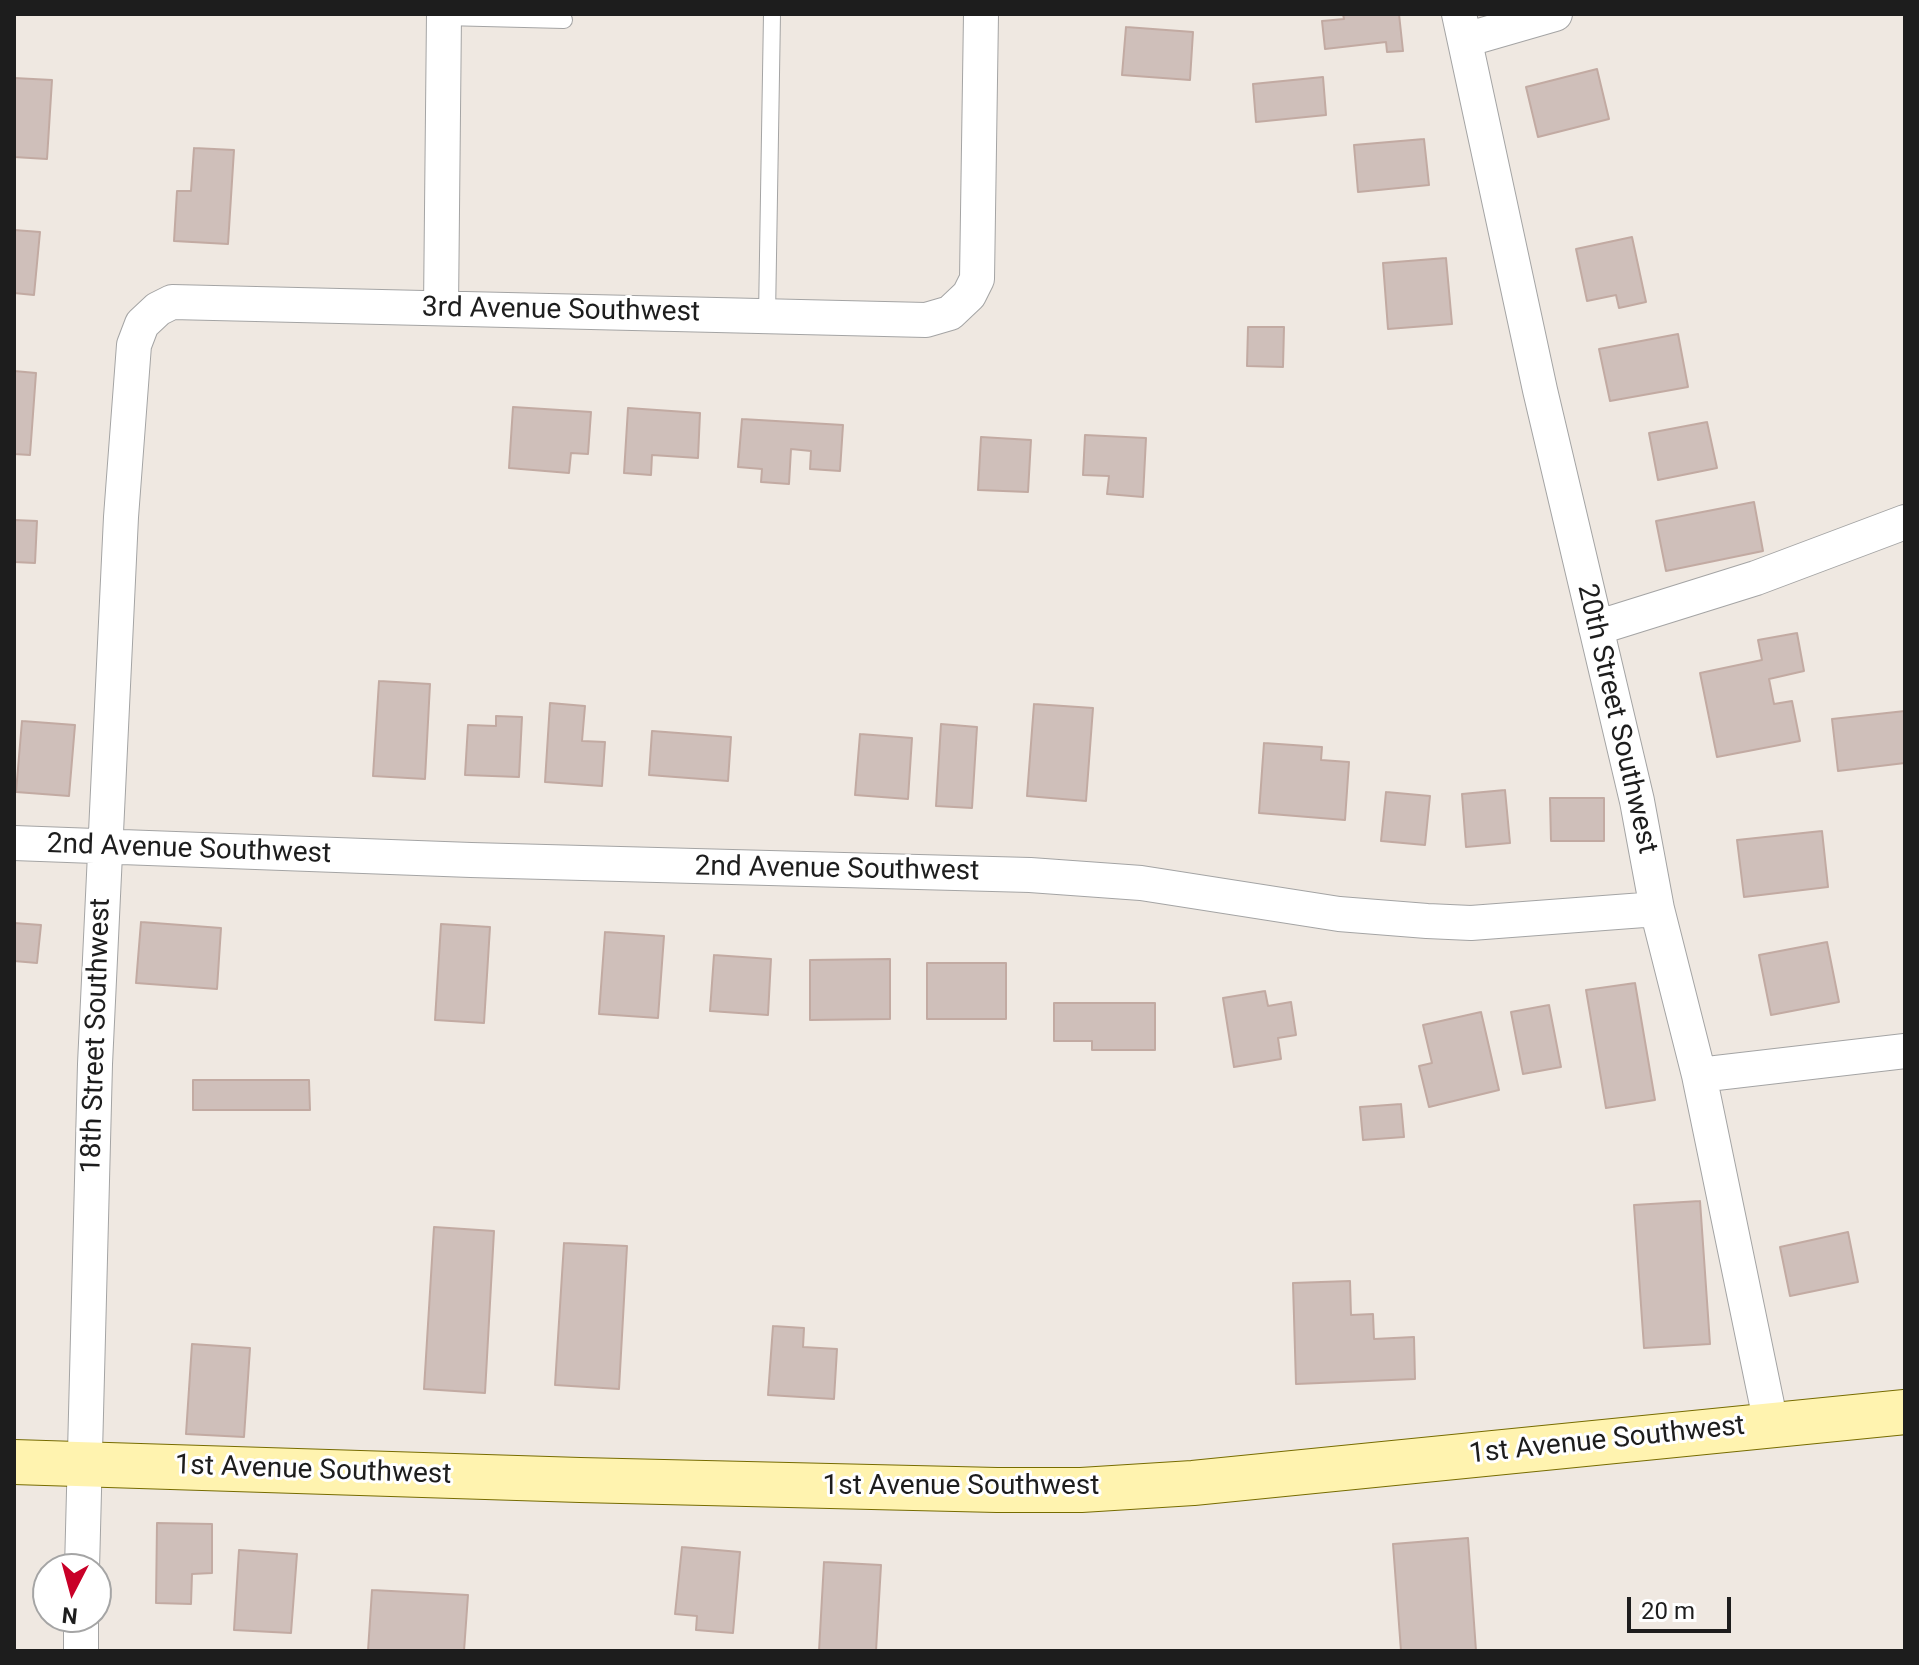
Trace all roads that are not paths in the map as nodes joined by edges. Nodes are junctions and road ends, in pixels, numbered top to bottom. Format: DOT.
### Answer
graph roads {
  1 [pos="772,14"];
  2 [pos="981,14"];
  3 [pos="1555,14"];
  4 [pos="444,16"];
  5 [pos="564,20"];
  6 [pos="1462,27"];
  7 [pos="441,308"];
  8 [pos="149,316"];
  9 [pos="767,316"];
  10 [pos="1905,522"];
  11 [pos="1596,628"];
  12 [pos="14,843"];
  13 [pos="105,846"];
  14 [pos="1657,909"];
  15 [pos="1905,1051"];
  16 [pos="1699,1075"];
  17 [pos="1905,1412"];
  18 [pos="1771,1424"];
  19 [pos="14,1462"];
  20 [pos="84,1463"];
  21 [pos="82,1553"];
  1 -- 9 [label="lane"];
  2 -- 9 [label="street, 3rd Avenue Southwest"];
  3 -- 6 [label="street"];
  4 -- 5 [label="lane"];
  4 -- 7 [label="street"];
  6 -- 11 [label="street, 20th Street Southwest"];
  7 -- 8 [label="street, 3rd Avenue Southwest"];
  7 -- 9 [label="street, 3rd Avenue Southwest"];
  8 -- 13 [label="street, 18th Street Southwest"];
  10 -- 11 [label="street"];
  11 -- 14 [label="street, 20th Street Southwest"];
  12 -- 13 [label="street, 2nd Avenue Southwest"];
  13 -- 14 [label="street, 2nd Avenue Southwest"];
  13 -- 20 [label="street, 18th Street Southwest"];
  14 -- 16 [label="street, 20th Street Southwest"];
  15 -- 16 [label="street"];
  16 -- 18 [label="street, 20th Street Southwest"];
  17 -- 18 [label="main road, 1st Avenue Southwest"];
  18 -- 20 [label="main road, 1st Avenue Southwest"];
  19 -- 20 [label="main road, 1st Avenue Southwest"];
  20 -- 21 [label="street, 18th Street Southwest"];
}
